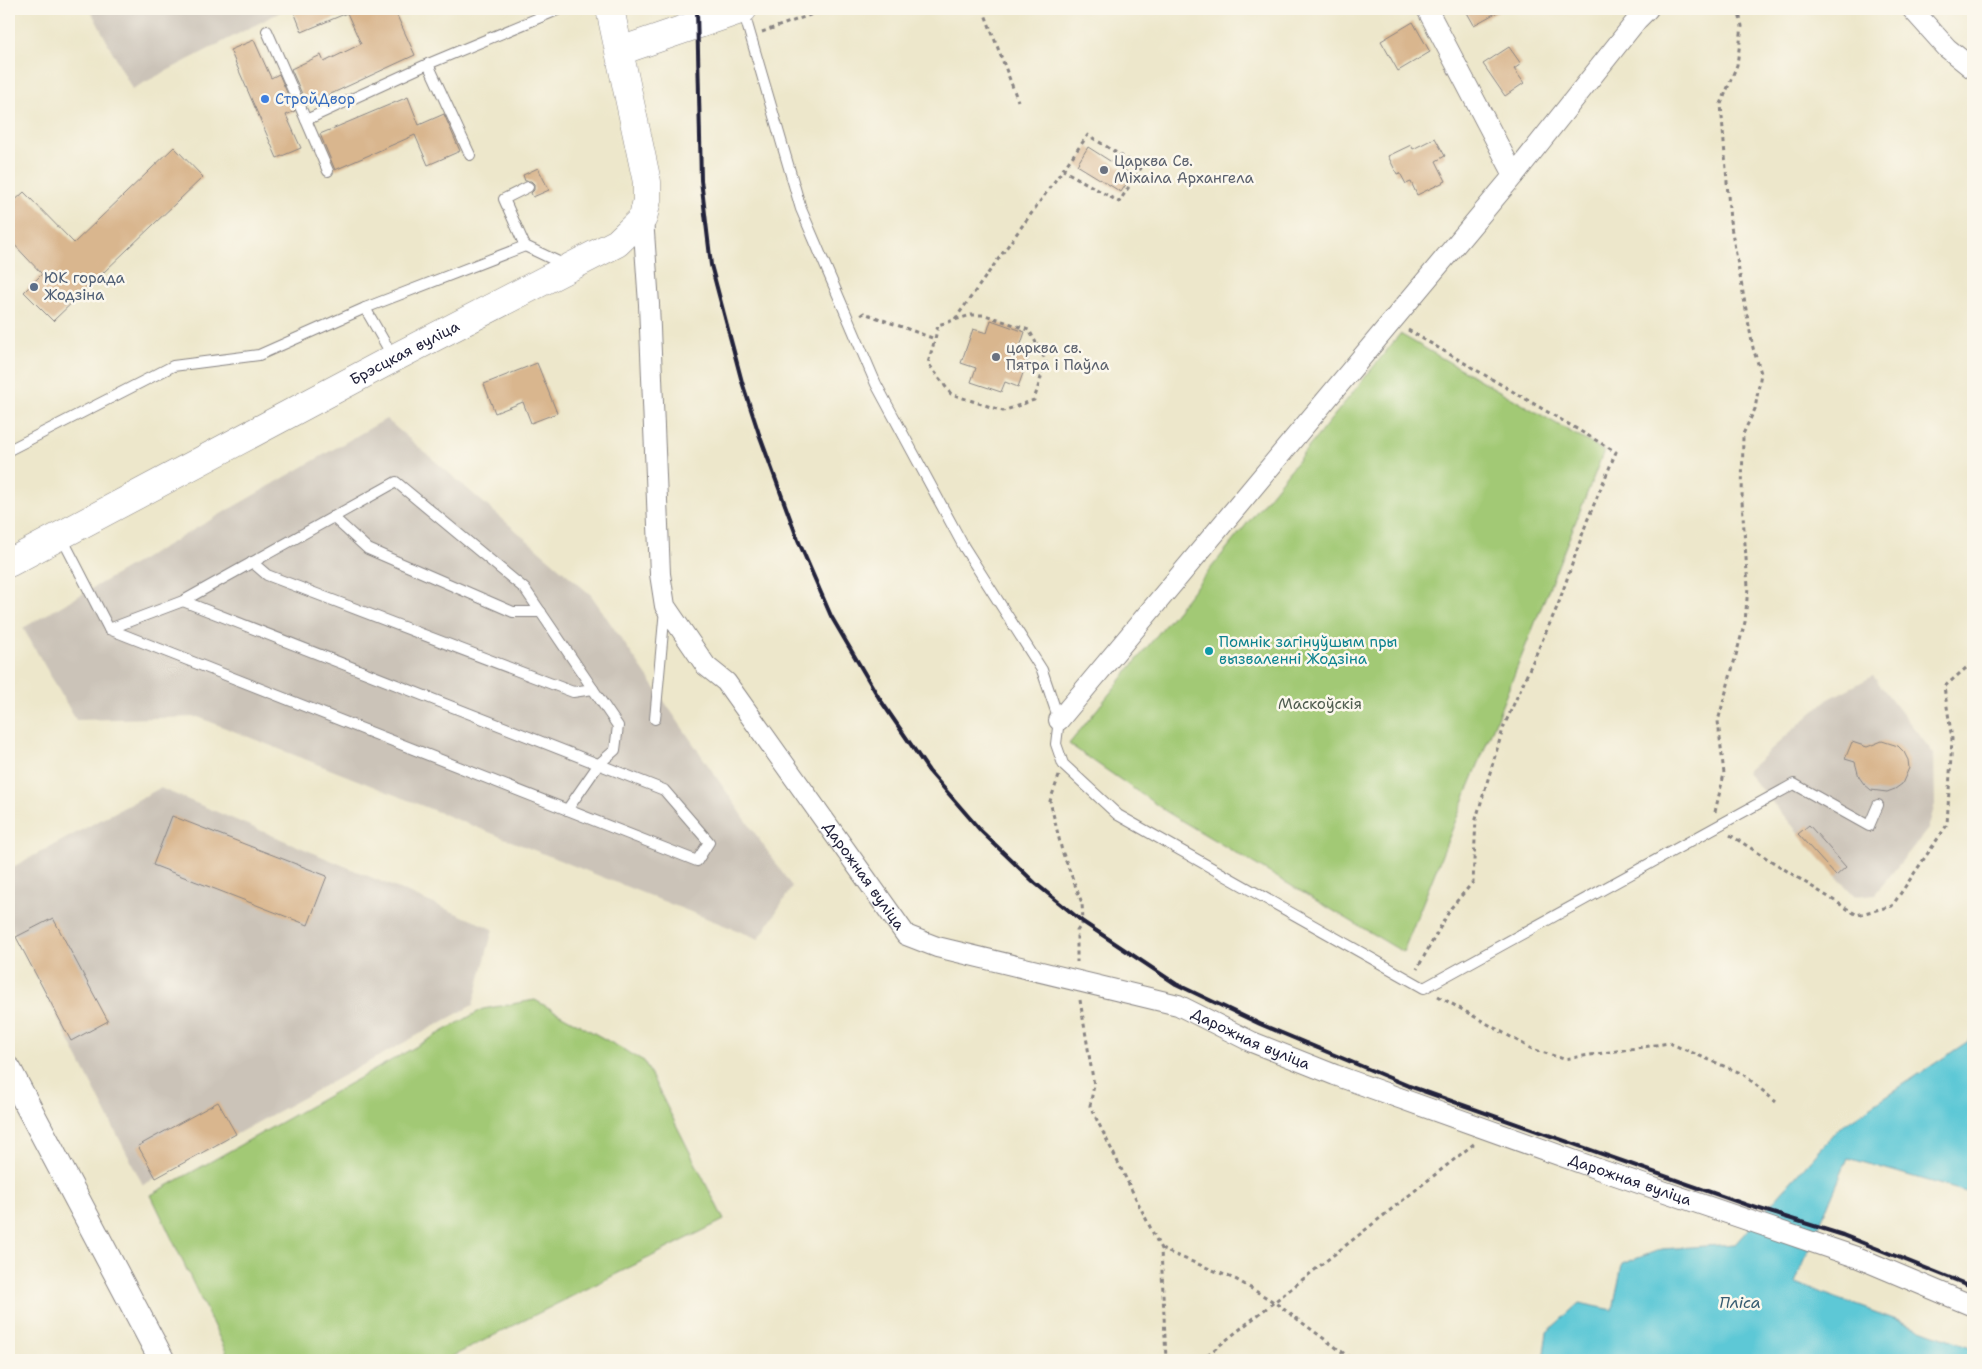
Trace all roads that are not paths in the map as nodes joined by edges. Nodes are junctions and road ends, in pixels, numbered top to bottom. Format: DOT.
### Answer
graph roads {
  1 [pos="560,9"];
  2 [pos="610,9"];
  3 [pos="743,9"];
  4 [pos="1427,9"];
  5 [pos="1648,9"];
  6 [pos="1912,9"];
  7 [pos="267,31"];
  8 [pos="620,51"];
  9 [pos="428,64"];
  10 [pos="1973,69"];
  11 [pos="306,120"];
  12 [pos="470,155"];
  13 [pos="328,171"];
  14 [pos="1514,174"];
  15 [pos="528,187"];
  16 [pos="644,218"];
  17 [pos="525,246"];
  18 [pos="571,268"];
  19 [pos="365,308"];
  20 [pos="394,358"];
  21 [pos="9,450"];
  22 [pos="333,517"];
  23 [pos="60,535"];
  24 [pos="9,562"];
  25 [pos="252,562"];
  26 [pos="183,601"];
  27 [pos="665,606"];
  28 [pos="541,612"];
  29 [pos="109,629"];
  30 [pos="593,689"];
  31 [pos="656,719"];
  32 [pos="1059,720"];
  33 [pos="599,764"];
  34 [pos="1878,805"];
  35 [pos="567,810"];
  36 [pos="9,1070"];
  37 [pos="1973,1306"];
  38 [pos="162,1360"];
  1 -- 9 [label="lane"];
  2 -- 8 [label="main road"];
  3 -- 8 [label="main road"];
  3 -- 32 [label="lane"];
  4 -- 14 [label="street"];
  5 -- 14 [label="street"];
  6 -- 10 [label="street"];
  7 -- 11 [label="lane"];
  8 -- 16 [label="main road"];
  9 -- 11 [label="lane"];
  9 -- 12 [label="lane"];
  11 -- 13 [label="lane"];
  14 -- 32 [label="street"];
  15 -- 17 [label="lane"];
  16 -- 18 [label="main road, Брэсцкая вуліца"];
  16 -- 27 [label="street"];
  17 -- 18 [label="lane"];
  17 -- 19 [label="lane"];
  18 -- 20 [label="main road, Брэсцкая вуліца"];
  19 -- 20 [label="lane"];
  19 -- 21 [label="lane"];
  20 -- 23 [label="main road, Брэсцкая вуліца"];
  22 -- 25 [label="lane"];
  22 -- 28 [label="lane"];
  22 -- 28 [label="lane"];
  23 -- 24 [label="main road, Брэсцкая вуліца"];
  23 -- 29 [label="lane"];
  25 -- 26 [label="lane"];
  25 -- 30 [label="lane"];
  26 -- 29 [label="lane"];
  26 -- 33 [label="lane"];
  27 -- 31 [label="lane"];
  27 -- 37 [label="street, Дарожная вуліца"];
  28 -- 30 [label="lane"];
  29 -- 35 [label="lane"];
  30 -- 33 [label="lane"];
  32 -- 34 [label="lane"];
  33 -- 35 [label="lane"];
  33 -- 35 [label="lane"];
  36 -- 38 [label="street"];
}
